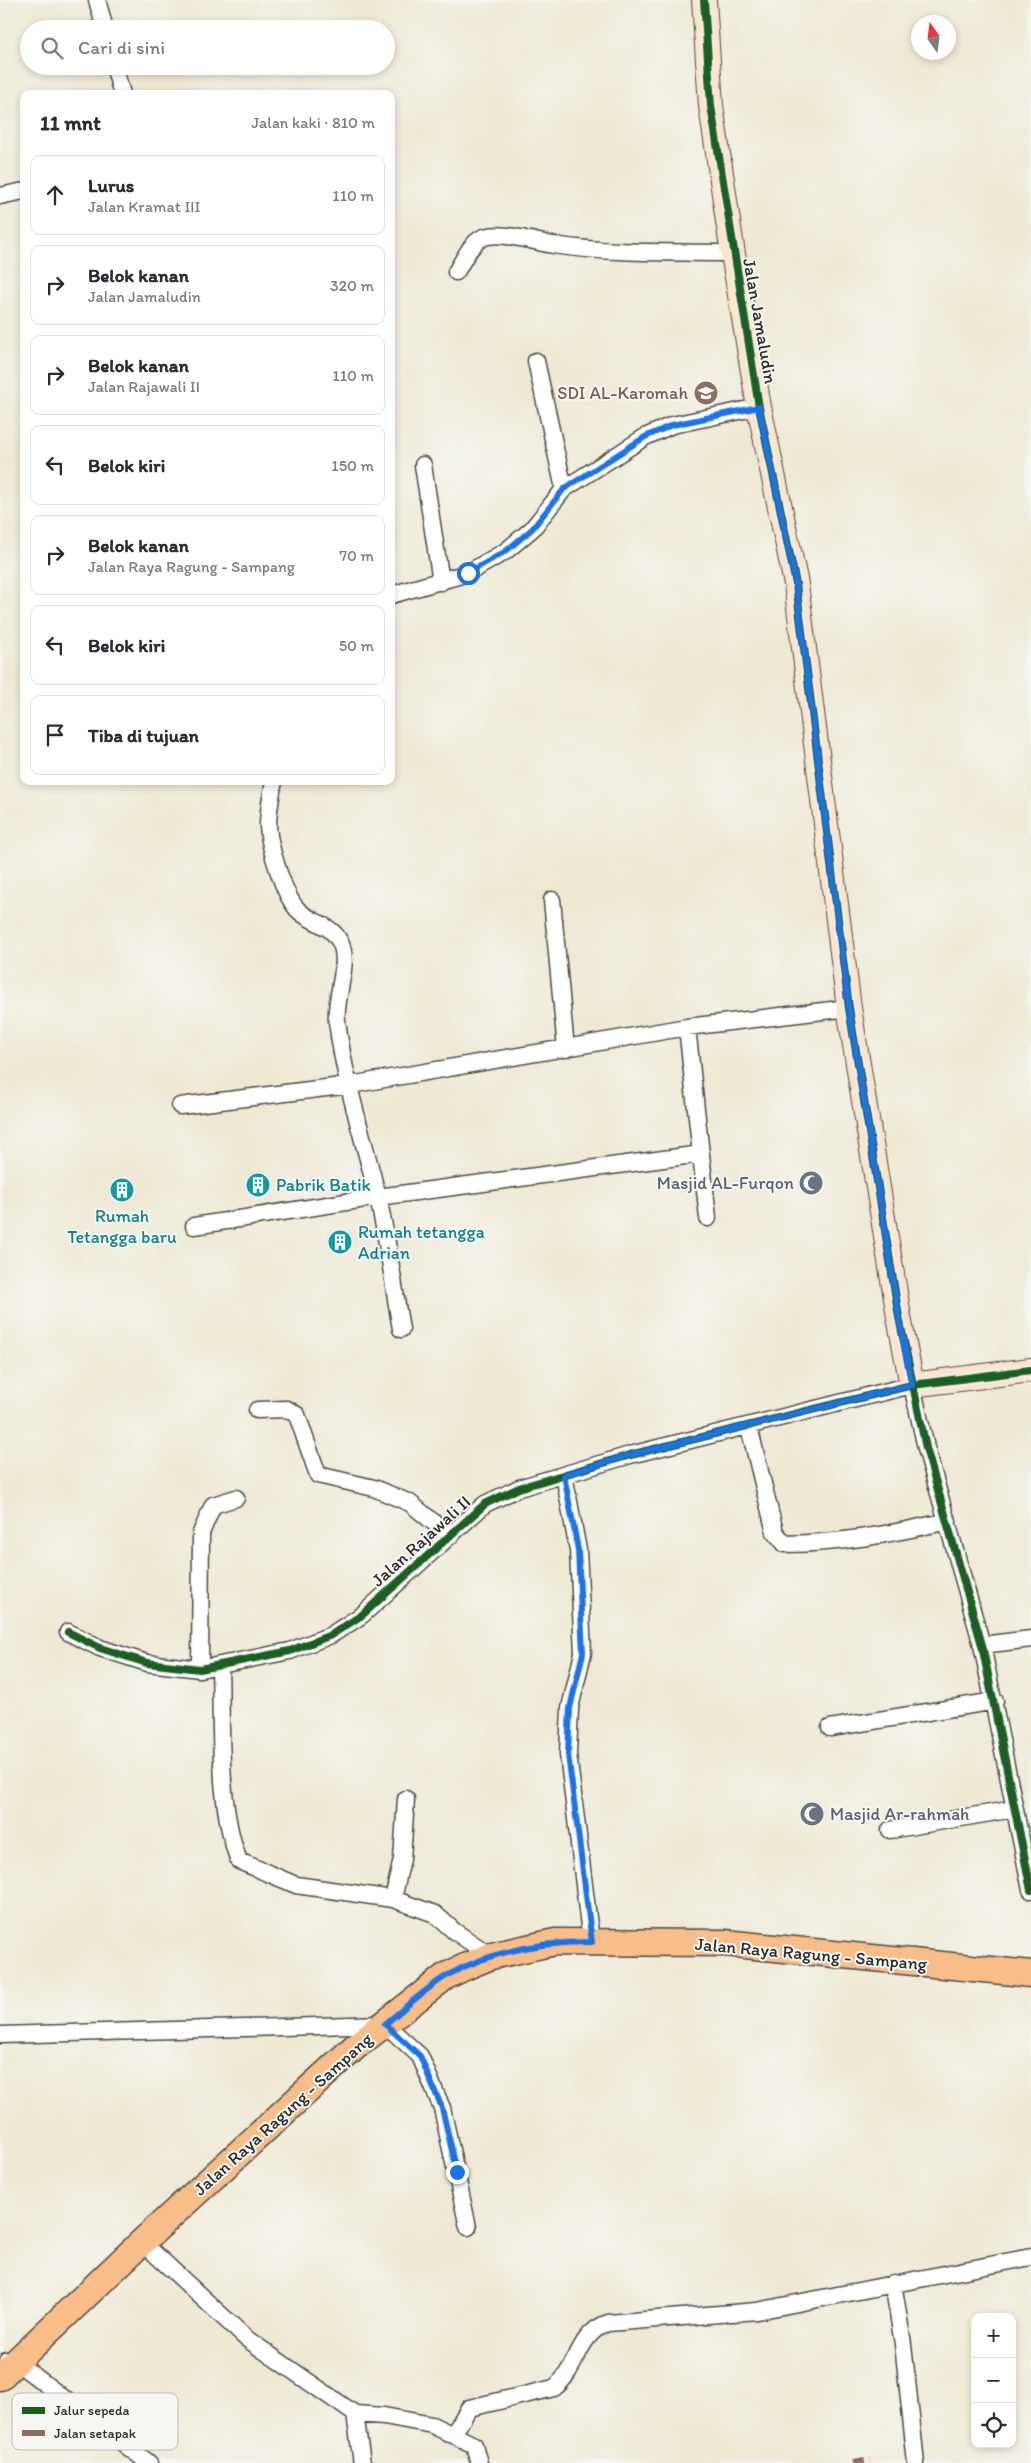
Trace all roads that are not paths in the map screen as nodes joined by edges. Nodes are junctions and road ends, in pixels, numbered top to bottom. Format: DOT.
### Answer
graph roads {
  1 [pos="97,0"];
  2 [pos="704,0"];
  3 [pos="103,20"];
  4 [pos="117,75"];
  5 [pos="121,90"];
  6 [pos="20,192"];
  7 [pos="0,196"];
  8 [pos="733,253"];
  9 [pos="456,272"];
  10 [pos="536,361"];
  11 [pos="759,407"];
  12 [pos="423,465"];
  13 [pos="564,489"];
  14 [pos="441,582"];
  15 [pos="395,594"];
  16 [pos="273,785"];
  17 [pos="552,900"];
  18 [pos="849,1008"];
  19 [pos="687,1027"];
  20 [pos="566,1049"];
  21 [pos="350,1085"];
  22 [pos="180,1106"];
  23 [pos="701,1154"];
  24 [pos="378,1197"];
  25 [pos="708,1218"];
  26 [pos="194,1226"];
  27 [pos="401,1329"];
  28 [pos="1031,1370"];
  29 [pos="912,1385"];
  30 [pos="258,1410"];
  31 [pos="749,1427"];
  32 [pos="564,1475"];
  33 [pos="236,1498"];
  34 [pos="948,1521"];
  35 [pos="449,1535"];
  36 [pos="68,1632"];
  37 [pos="1031,1639"];
  38 [pos="982,1645"];
  39 [pos="220,1666"];
  40 [pos="200,1669"];
  41 [pos="994,1701"];
  42 [pos="830,1728"];
  43 [pos="406,1799"];
  44 [pos="1014,1809"];
  45 [pos="890,1830"];
  46 [pos="1031,1890"];
  47 [pos="393,1899"];
  48 [pos="592,1942"];
  49 [pos="491,1956"];
  50 [pos="1031,1974"];
  51 [pos="385,2024"];
  52 [pos="0,2035"];
  53 [pos="468,2227"];
  54 [pos="142,2242"];
  55 [pos="1031,2257"];
  56 [pos="893,2283"];
  57 [pos="5,2366"];
  58 [pos="45,2393"];
  59 [pos="355,2414"];
  60 [pos="453,2435"];
  61 [pos="130,2450"];
  62 [pos="149,2463"];
  63 [pos="362,2463"];
  64 [pos="479,2463"];
  65 [pos="916,2463"];
  1 -- 3 [label="street"];
  2 -- 8 [label="street, Jalan Jamaludin"];
  4 -- 5 [label="street"];
  6 -- 7 [label="street"];
  8 -- 9 [label="street"];
  8 -- 11 [label="street, Jalan Jamaludin"];
  10 -- 13 [label="street"];
  11 -- 13 [label="street"];
  11 -- 18 [label="street, Jalan Jamaludin"];
  12 -- 14 [label="street"];
  13 -- 14 [label="street"];
  14 -- 15 [label="street"];
  16 -- 21 [label="street"];
  17 -- 20 [label="street"];
  18 -- 19 [label="street"];
  18 -- 29 [label="street, Jalan Jamaludin"];
  19 -- 20 [label="street"];
  19 -- 23 [label="street"];
  20 -- 21 [label="street"];
  21 -- 22 [label="street"];
  21 -- 24 [label="street"];
  23 -- 24 [label="street"];
  23 -- 25 [label="street"];
  24 -- 26 [label="street"];
  24 -- 27 [label="street"];
  28 -- 29 [label="street, Jalan Rajawali II"];
  29 -- 31 [label="street, Jalan Rajawali II"];
  29 -- 34 [label="street"];
  30 -- 35 [label="street"];
  31 -- 32 [label="street, Jalan Rajawali II"];
  31 -- 34 [label="street"];
  32 -- 35 [label="street, Jalan Rajawali II"];
  32 -- 48 [label="street"];
  33 -- 40 [label="street"];
  34 -- 38 [label="street"];
  35 -- 39 [label="street, Jalan Rajawali II"];
  36 -- 40 [label="street, Jalan Rajawali II"];
  37 -- 38 [label="street"];
  38 -- 41 [label="street"];
  39 -- 40 [label="street, Jalan Rajawali II"];
  39 -- 47 [label="street"];
  41 -- 42 [label="street"];
  41 -- 44 [label="street"];
  43 -- 47 [label="street"];
  44 -- 45 [label="street"];
  44 -- 46 [label="street"];
  47 -- 49 [label="street"];
  48 -- 49 [label="main road, Jalan Raya Ragung - Sampang"];
  48 -- 50 [label="main road, Jalan Raya Ragung - Sampang"];
  49 -- 51 [label="main road, Jalan Raya Ragung - Sampang"];
  51 -- 52 [label="street"];
  51 -- 53 [label="street"];
  51 -- 54 [label="main road, Jalan Raya Ragung - Sampang"];
  54 -- 57 [label="main road, Jalan Raya Ragung - Sampang"];
  54 -- 59 [label="street"];
  55 -- 56 [label="street"];
  56 -- 60 [label="street"];
  56 -- 65 [label="street"];
  57 -- 58 [label="street"];
  59 -- 60 [label="street"];
  59 -- 63 [label="street"];
  60 -- 64 [label="street"];
  61 -- 62 [label="street"];
}
